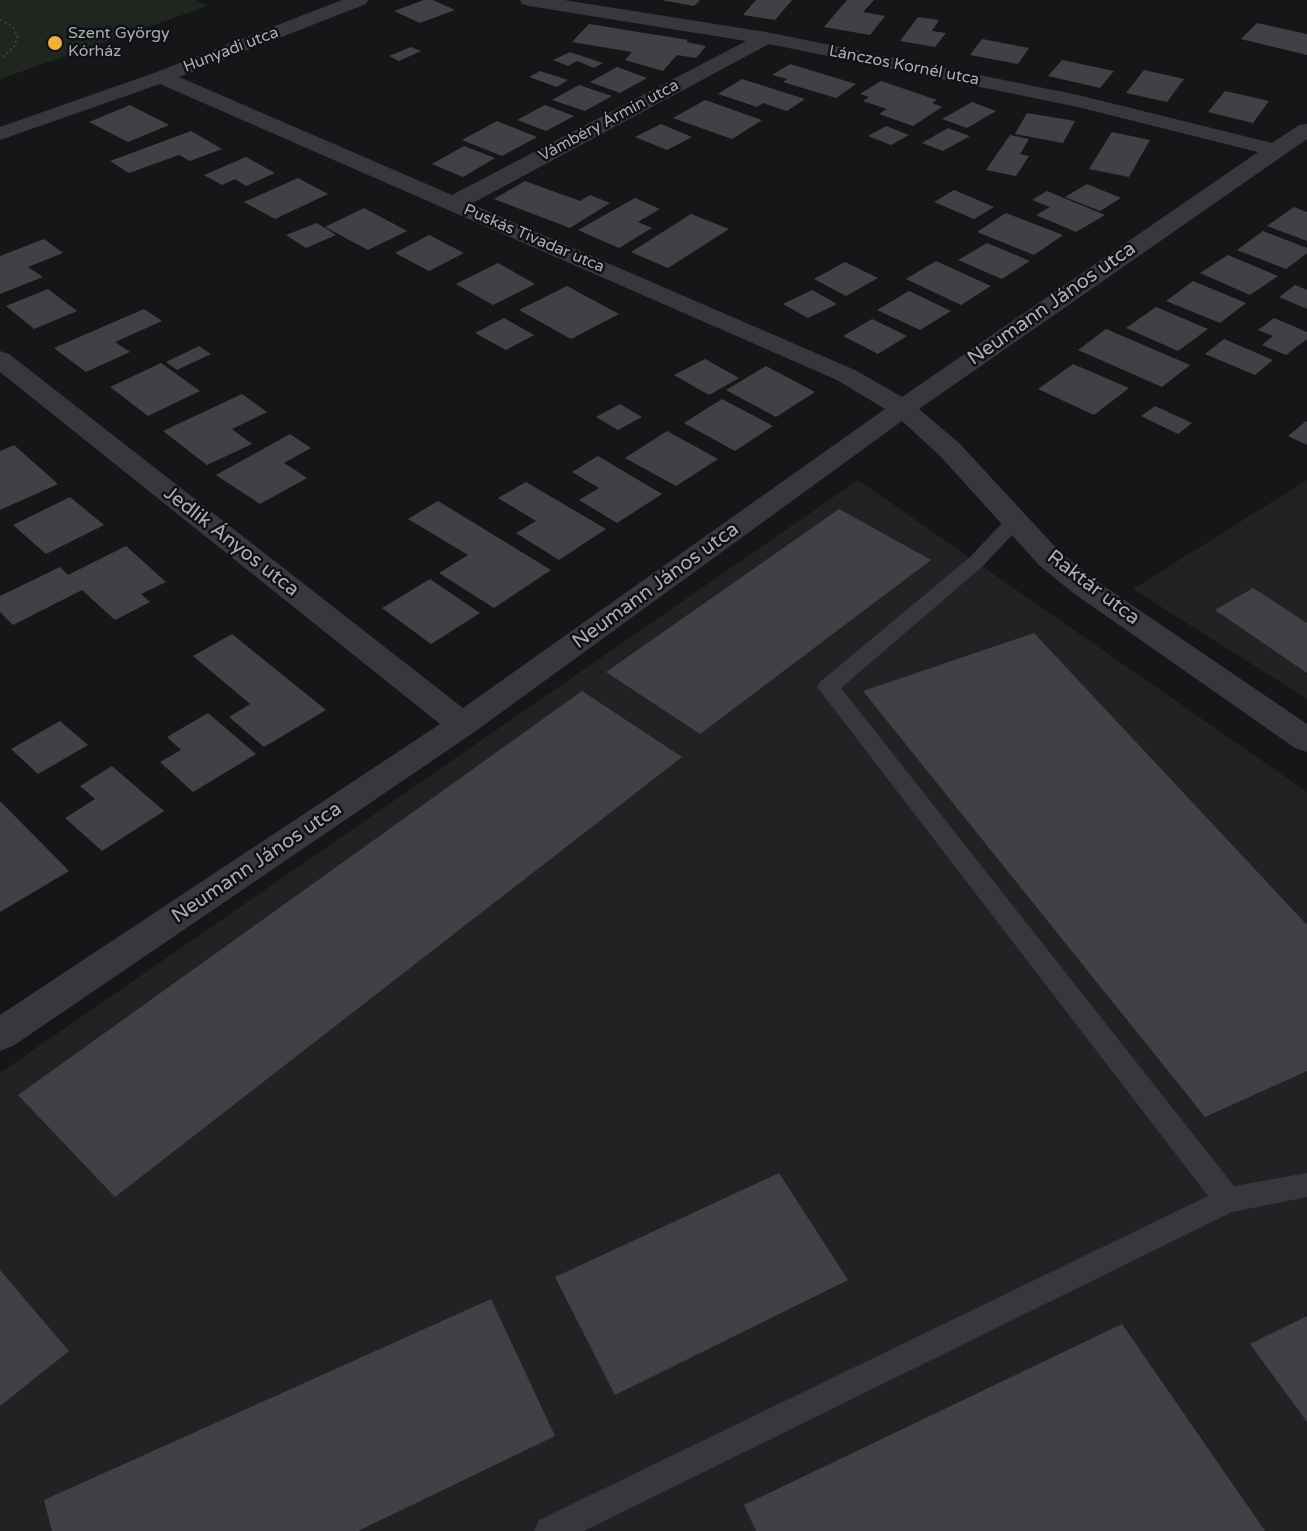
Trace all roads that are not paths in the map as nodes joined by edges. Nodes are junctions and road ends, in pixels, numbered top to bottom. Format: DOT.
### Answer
graph roads {
  1 [pos="359,0"];
  2 [pos="529,0"];
  3 [pos="765,38"];
  4 [pos="161,78"];
  5 [pos="1307,130"];
  6 [pos="0,134"];
  7 [pos="1275,150"];
  8 [pos="453,204"];
  9 [pos="0,359"];
  10 [pos="903,408"];
  11 [pos="1014,522"];
  12 [pos="462,725"];
  13 [pos="1307,740"];
  14 [pos="0,1035"];
  15 [pos="1307,1185"];
  16 [pos="1228,1200"];
  17 [pos="550,1531"];
  1 -- 4 [label="street, Hunyadi utca"];
  2 -- 3 [label="street, Lánczos Kornél utca"];
  3 -- 7 [label="street, Lánczos Kornél utca"];
  3 -- 8 [label="street, Vámbéry Ármin utca"];
  4 -- 6 [label="street, Hunyadi utca"];
  4 -- 8 [label="street, Puskás Tivadar utca"];
  5 -- 7 [label="street, Neumann János utca"];
  7 -- 10 [label="street, Neumann János utca"];
  8 -- 10 [label="street, Puskás Tivadar utca"];
  9 -- 12 [label="street, Jedlik Ányos utca"];
  10 -- 11 [label="street, Raktár utca"];
  10 -- 12 [label="street, Neumann János utca"];
  11 -- 13 [label="street, Raktár utca"];
  11 -- 16 [label="lane"];
  12 -- 14 [label="street, Neumann János utca"];
  15 -- 16 [label="lane"];
  16 -- 17 [label="lane"];
}
